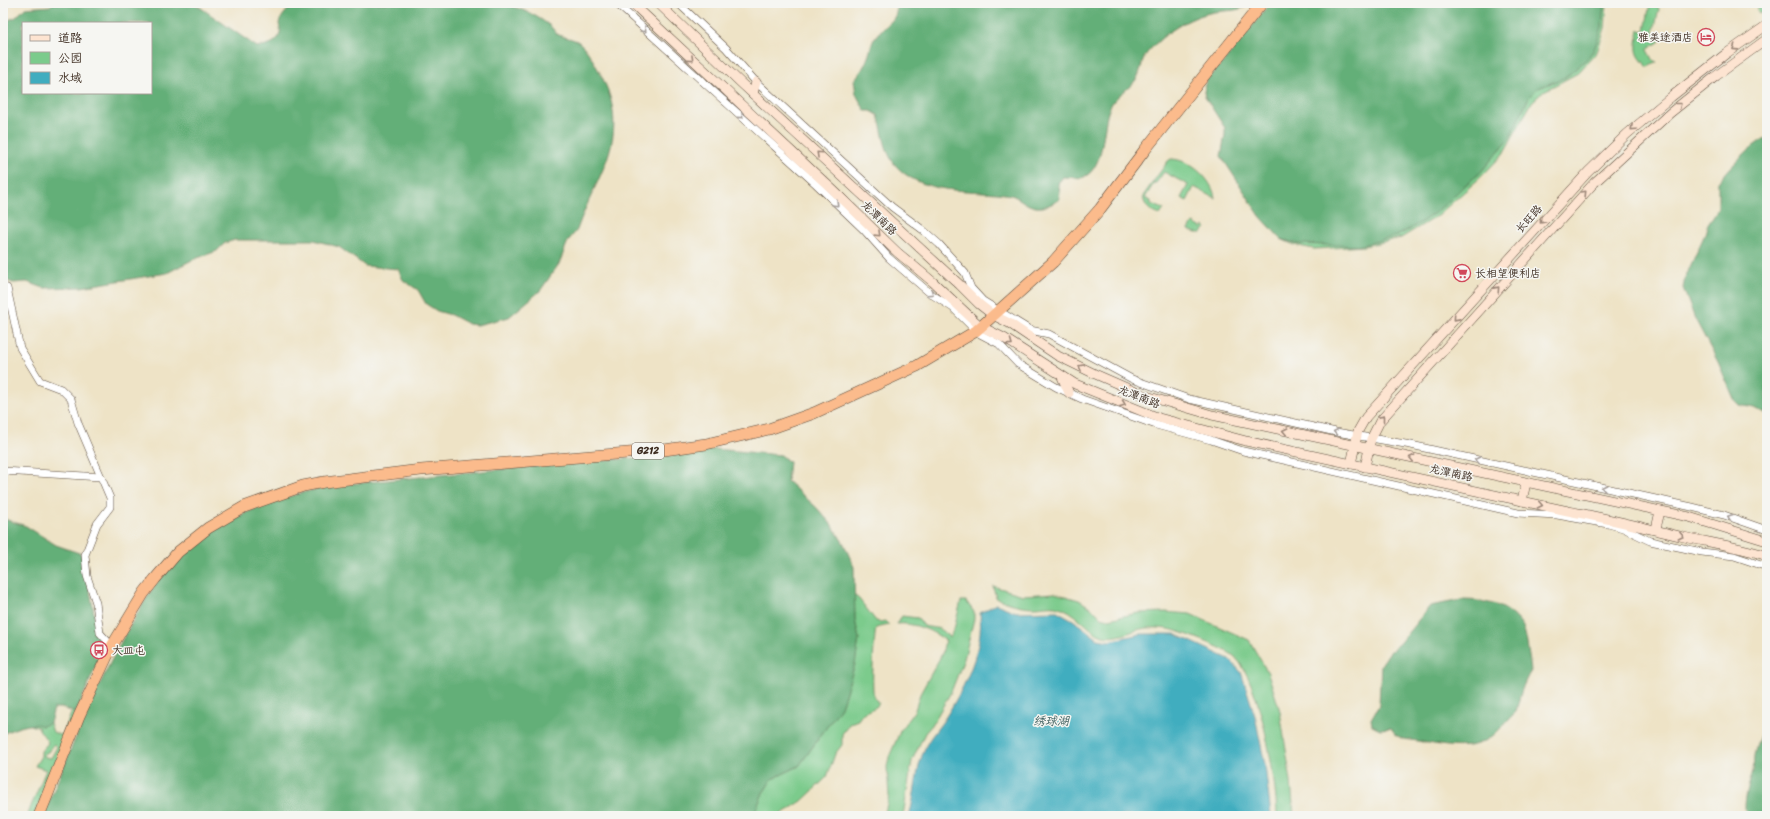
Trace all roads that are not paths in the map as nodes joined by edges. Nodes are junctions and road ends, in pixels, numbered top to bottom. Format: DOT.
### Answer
graph roads {
  1 [pos="616,3"];
  2 [pos="632,3"];
  3 [pos="658,3"];
  4 [pos="678,3"];
  5 [pos="1262,3"];
  6 [pos="1767,25"];
  7 [pos="1767,39"];
  8 [pos="756,82"];
  9 [pos="753,94"];
  10 [pos="944,270"];
  11 [pos="933,282"];
  12 [pos="3,287"];
  13 [pos="996,312"];
  14 [pos="978,328"];
  15 [pos="1050,350"];
  16 [pos="1041,364"];
  17 [pos="1062,377"];
  18 [pos="1069,393"];
  19 [pos="1357,436"];
  20 [pos="1372,438"];
  21 [pos="1354,445"];
  22 [pos="1368,449"];
  23 [pos="1351,464"];
  24 [pos="1365,467"];
  25 [pos="3,471"];
  26 [pos="101,477"];
  27 [pos="1526,483"];
  28 [pos="1522,501"];
  29 [pos="1660,511"];
  30 [pos="1617,520"];
  31 [pos="1623,528"];
  32 [pos="1656,529"];
  33 [pos="1767,530"];
  34 [pos="1767,541"];
  35 [pos="1767,556"];
  36 [pos="1767,567"];
  37 [pos="112,646"];
  38 [pos="39,816"];
  1 -- 14 [label="street, one-way"];
  2 -- 11 [label="main road, 龙潭南路, one-way"];
  3 -- 9 [label="main road, 龙潭南路"];
  4 -- 8 [label="street"];
  5 -- 13 [label="highway, G212"];
  6 -- 19 [label="main road, 长旺路, one-way"];
  20 -- 7 [label="main road, 长旺路, one-way"];
  8 -- 9 [label="main road"];
  8 -- 13 [label="street"];
  10 -- 9 [label="main road, 龙潭南路, one-way"];
  10 -- 11 [label="main road"];
  10 -- 13 [label="main road, 龙潭南路"];
  11 -- 14 [label="main road, 龙潭南路"];
  12 -- 26 [label="street"];
  13 -- 14 [label="highway, G212"];
  13 -- 15 [label="main road, 龙潭南路"];
  19 -- 13 [label="street, one-way"];
  14 -- 16 [label="main road, 龙潭南路, one-way"];
  14 -- 18 [label="street"];
  14 -- 37 [label="highway, G212"];
  15 -- 16 [label="main road"];
  21 -- 15 [label="main road, 龙潭南路, one-way"];
  16 -- 17 [label="main road, 龙潭南路"];
  17 -- 18 [label="main road"];
  17 -- 23 [label="main road, 龙潭南路, one-way"];
  18 -- 31 [label="street"];
  19 -- 20 [label="street"];
  19 -- 21 [label="main road, 长旺路"];
  20 -- 22 [label="main road, 长旺路"];
  33 -- 20 [label="street, one-way"];
  21 -- 22 [label="main road, 龙潭南路"];
  21 -- 23 [label="main road, 长旺路"];
  22 -- 24 [label="main road, 长旺路"];
  27 -- 22 [label="main road, 龙潭南路, one-way"];
  23 -- 24 [label="main road, 龙潭南路"];
  24 -- 28 [label="main road, 龙潭南路"];
  25 -- 26 [label="street"];
  26 -- 37 [label="street"];
  27 -- 28 [label="main road"];
  27 -- 29 [label="main road, 龙潭南路"];
  28 -- 30 [label="main road, 龙潭南路, one-way"];
  29 -- 32 [label="main road"];
  29 -- 34 [label="main road, 龙潭南路"];
  30 -- 31 [label="main road"];
  30 -- 32 [label="main road, 龙潭南路"];
  31 -- 36 [label="street"];
  32 -- 35 [label="main road, 龙潭南路, one-way"];
  37 -- 38 [label="highway, G212"];
}
